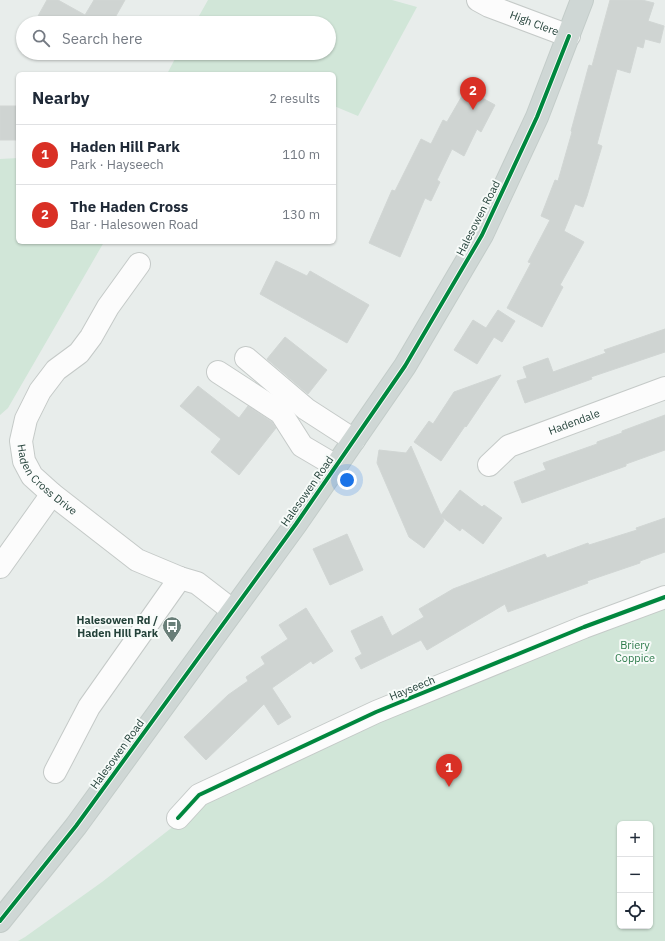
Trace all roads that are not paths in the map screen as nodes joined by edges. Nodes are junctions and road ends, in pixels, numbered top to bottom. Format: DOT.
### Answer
graph roads {
  1 [pos="478,0"];
  2 [pos="582,0"];
  3 [pos="569,36"];
  4 [pos="139,264"];
  5 [pos="246,358"];
  6 [pos="218,372"];
  7 [pos="665,388"];
  8 [pos="354,440"];
  9 [pos="489,465"];
  10 [pos="336,466"];
  11 [pos="52,494"];
  12 [pos="0,567"];
  13 [pos="180,578"];
  14 [pos="665,597"];
  15 [pos="232,610"];
  16 [pos="55,772"];
  17 [pos="178,818"];
  18 [pos="0,921"];
  1 -- 3 [label="street, High Clere"];
  2 -- 3 [label="main road, Halesowen Road"];
  3 -- 8 [label="main road, Halesowen Road"];
  4 -- 11 [label="street, Haden Cross Drive"];
  5 -- 8 [label="street"];
  6 -- 10 [label="street"];
  7 -- 9 [label="street, Hadendale"];
  8 -- 10 [label="main road, Halesowen Road"];
  10 -- 15 [label="main road, Halesowen Road"];
  11 -- 12 [label="street"];
  11 -- 13 [label="street, Haden Cross Drive"];
  13 -- 15 [label="street, Haden Cross Drive"];
  13 -- 16 [label="street"];
  14 -- 17 [label="street, Hayseech"];
  15 -- 18 [label="main road, Halesowen Road"];
}
